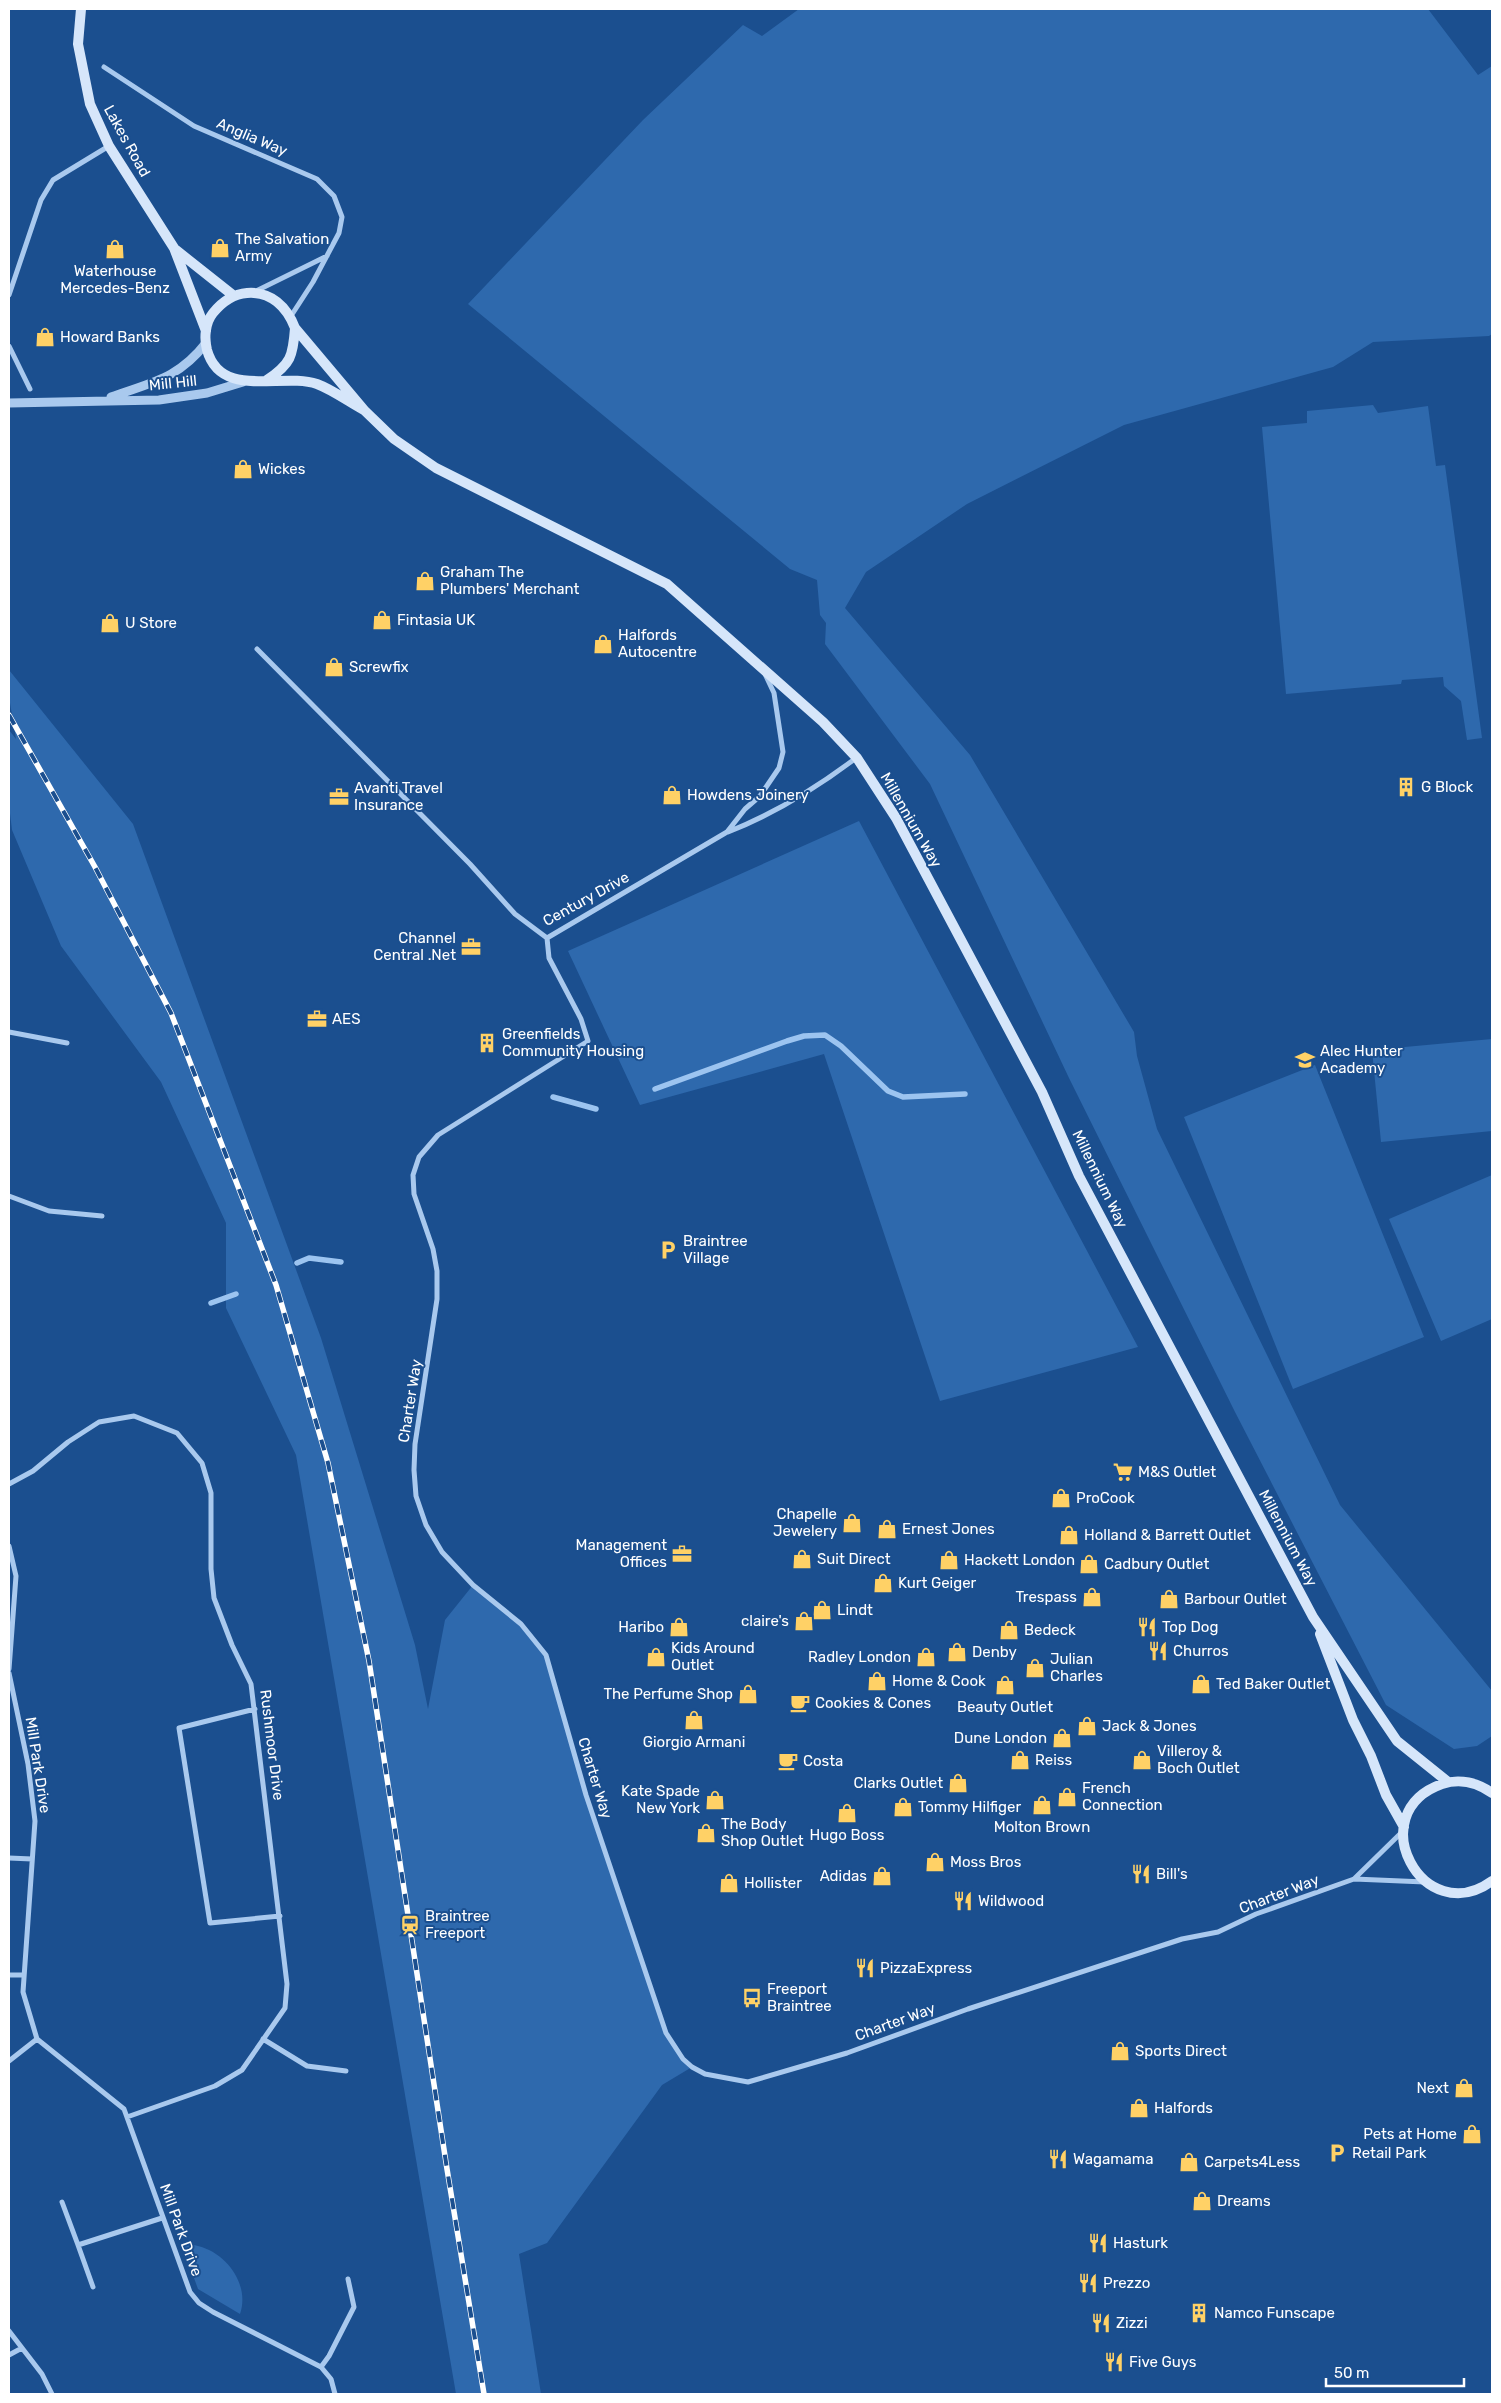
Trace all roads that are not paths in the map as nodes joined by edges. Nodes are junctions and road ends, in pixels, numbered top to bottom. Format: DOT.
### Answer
graph roads {
  1 [pos="81,9"];
  2 [pos="104,67"];
  3 [pos="109,146"];
  4 [pos="174,248"];
  5 [pos="327,255"];
  6 [pos="254,292"];
  7 [pos="9,295"];
  8 [pos="234,296"];
  9 [pos="291,316"];
  10 [pos="295,328"];
  11 [pos="206,332"];
  12 [pos="206,343"];
  13 [pos="9,346"];
  14 [pos="267,380"];
  15 [pos="243,382"];
  16 [pos="30,389"];
  17 [pos="104,400"];
  18 [pos="9,403"];
  19 [pos="364,410"];
  20 [pos="257,649"];
  21 [pos="762,668"];
  22 [pos="857,758"];
  23 [pos="728,832"];
  24 [pos="546,938"];
  25 [pos="9,1032"];
  26 [pos="67,1043"];
  27 [pos="9,1196"];
  28 [pos="102,1216"];
  29 [pos="9,1484"];
  30 [pos="9,1546"];
  31 [pos="1313,1617"];
  32 [pos="9,1669"];
  33 [pos="9,1673"];
  34 [pos="255,1709"];
  35 [pos="1448,1782"];
  36 [pos="1492,1793"];
  37 [pos="1403,1829"];
  38 [pos="9,1858"];
  39 [pos="32,1859"];
  40 [pos="1354,1879"];
  41 [pos="1492,1880"];
  42 [pos="1426,1882"];
  43 [pos="280,1916"];
  44 [pos="9,1975"];
  45 [pos="24,1975"];
  46 [pos="37,2040"];
  47 [pos="263,2040"];
  48 [pos="9,2061"];
  49 [pos="346,2071"];
  50 [pos="127,2117"];
  51 [pos="62,2202"];
  52 [pos="162,2218"];
  53 [pos="78,2244"];
  54 [pos="348,2279"];
  55 [pos="92,2287"];
  56 [pos="9,2331"];
  57 [pos="22,2348"];
  58 [pos="9,2355"];
  59 [pos="321,2367"];
  60 [pos="52,2394"];
  61 [pos="335,2394"];
  1 -- 3 [label="main road, Lakes Road"];
  2 -- 5 [label="street, Anglia Way"];
  3 -- 4 [label="main road, Lakes Road"];
  3 -- 7 [label="street"];
  4 -- 8 [label="main road, Lakes Road"];
  4 -- 11 [label="main road, Lakes Road"];
  5 -- 6 [label="street"];
  5 -- 9 [label="street, Anglia Way"];
  6 -- 8 [label="main road"];
  6 -- 9 [label="main road"];
  8 -- 11 [label="main road"];
  9 -- 10 [label="main road"];
  10 -- 14 [label="main road"];
  10 -- 19 [label="main road"];
  11 -- 12 [label="main road"];
  12 -- 15 [label="main road"];
  12 -- 17 [label="street, Mill Hill"];
  13 -- 16 [label="street"];
  14 -- 15 [label="main road"];
  14 -- 19 [label="main road"];
  15 -- 17 [label="street, Mill Hill"];
  17 -- 18 [label="street, Mill Hill"];
  19 -- 21 [label="main road, Millennium Way"];
  20 -- 24 [label="street, Century Drive"];
  21 -- 22 [label="main road, Millennium Way"];
  21 -- 23 [label="street, Century Drive"];
  22 -- 23 [label="street"];
  22 -- 31 [label="main road, Millennium Way"];
  23 -- 24 [label="street, Century Drive"];
  24 -- 40 [label="street, Charter Way"];
  25 -- 26 [label="street"];
  27 -- 28 [label="street"];
  29 -- 34 [label="street, Rushmoor Drive"];
  30 -- 32 [label="street"];
  31 -- 35 [label="main road, Millennium Way"];
  31 -- 37 [label="main road, Millennium Way"];
  33 -- 39 [label="street, Mill Park Drive"];
  34 -- 43 [label="street, Rushmoor Drive"];
  34 -- 43 [label="street"];
  35 -- 36 [label="main road"];
  35 -- 37 [label="main road"];
  37 -- 40 [label="street, Charter Way"];
  37 -- 42 [label="main road"];
  38 -- 39 [label="street"];
  39 -- 45 [label="street, Mill Park Drive"];
  40 -- 42 [label="street, Charter Way"];
  41 -- 42 [label="main road"];
  43 -- 47 [label="street, Rushmoor Drive"];
  44 -- 45 [label="street"];
  45 -- 46 [label="street, Mill Park Drive"];
  46 -- 48 [label="street"];
  46 -- 50 [label="street, Mill Park Drive"];
  47 -- 49 [label="street"];
  47 -- 50 [label="street, Rushmoor Drive"];
  50 -- 52 [label="street, Mill Park Drive"];
  51 -- 53 [label="street"];
  52 -- 53 [label="street"];
  52 -- 59 [label="street, Mill Park Drive"];
  53 -- 55 [label="street"];
  54 -- 59 [label="street"];
  56 -- 57 [label="street"];
  57 -- 58 [label="street"];
  57 -- 60 [label="street"];
  59 -- 61 [label="street"];
}
